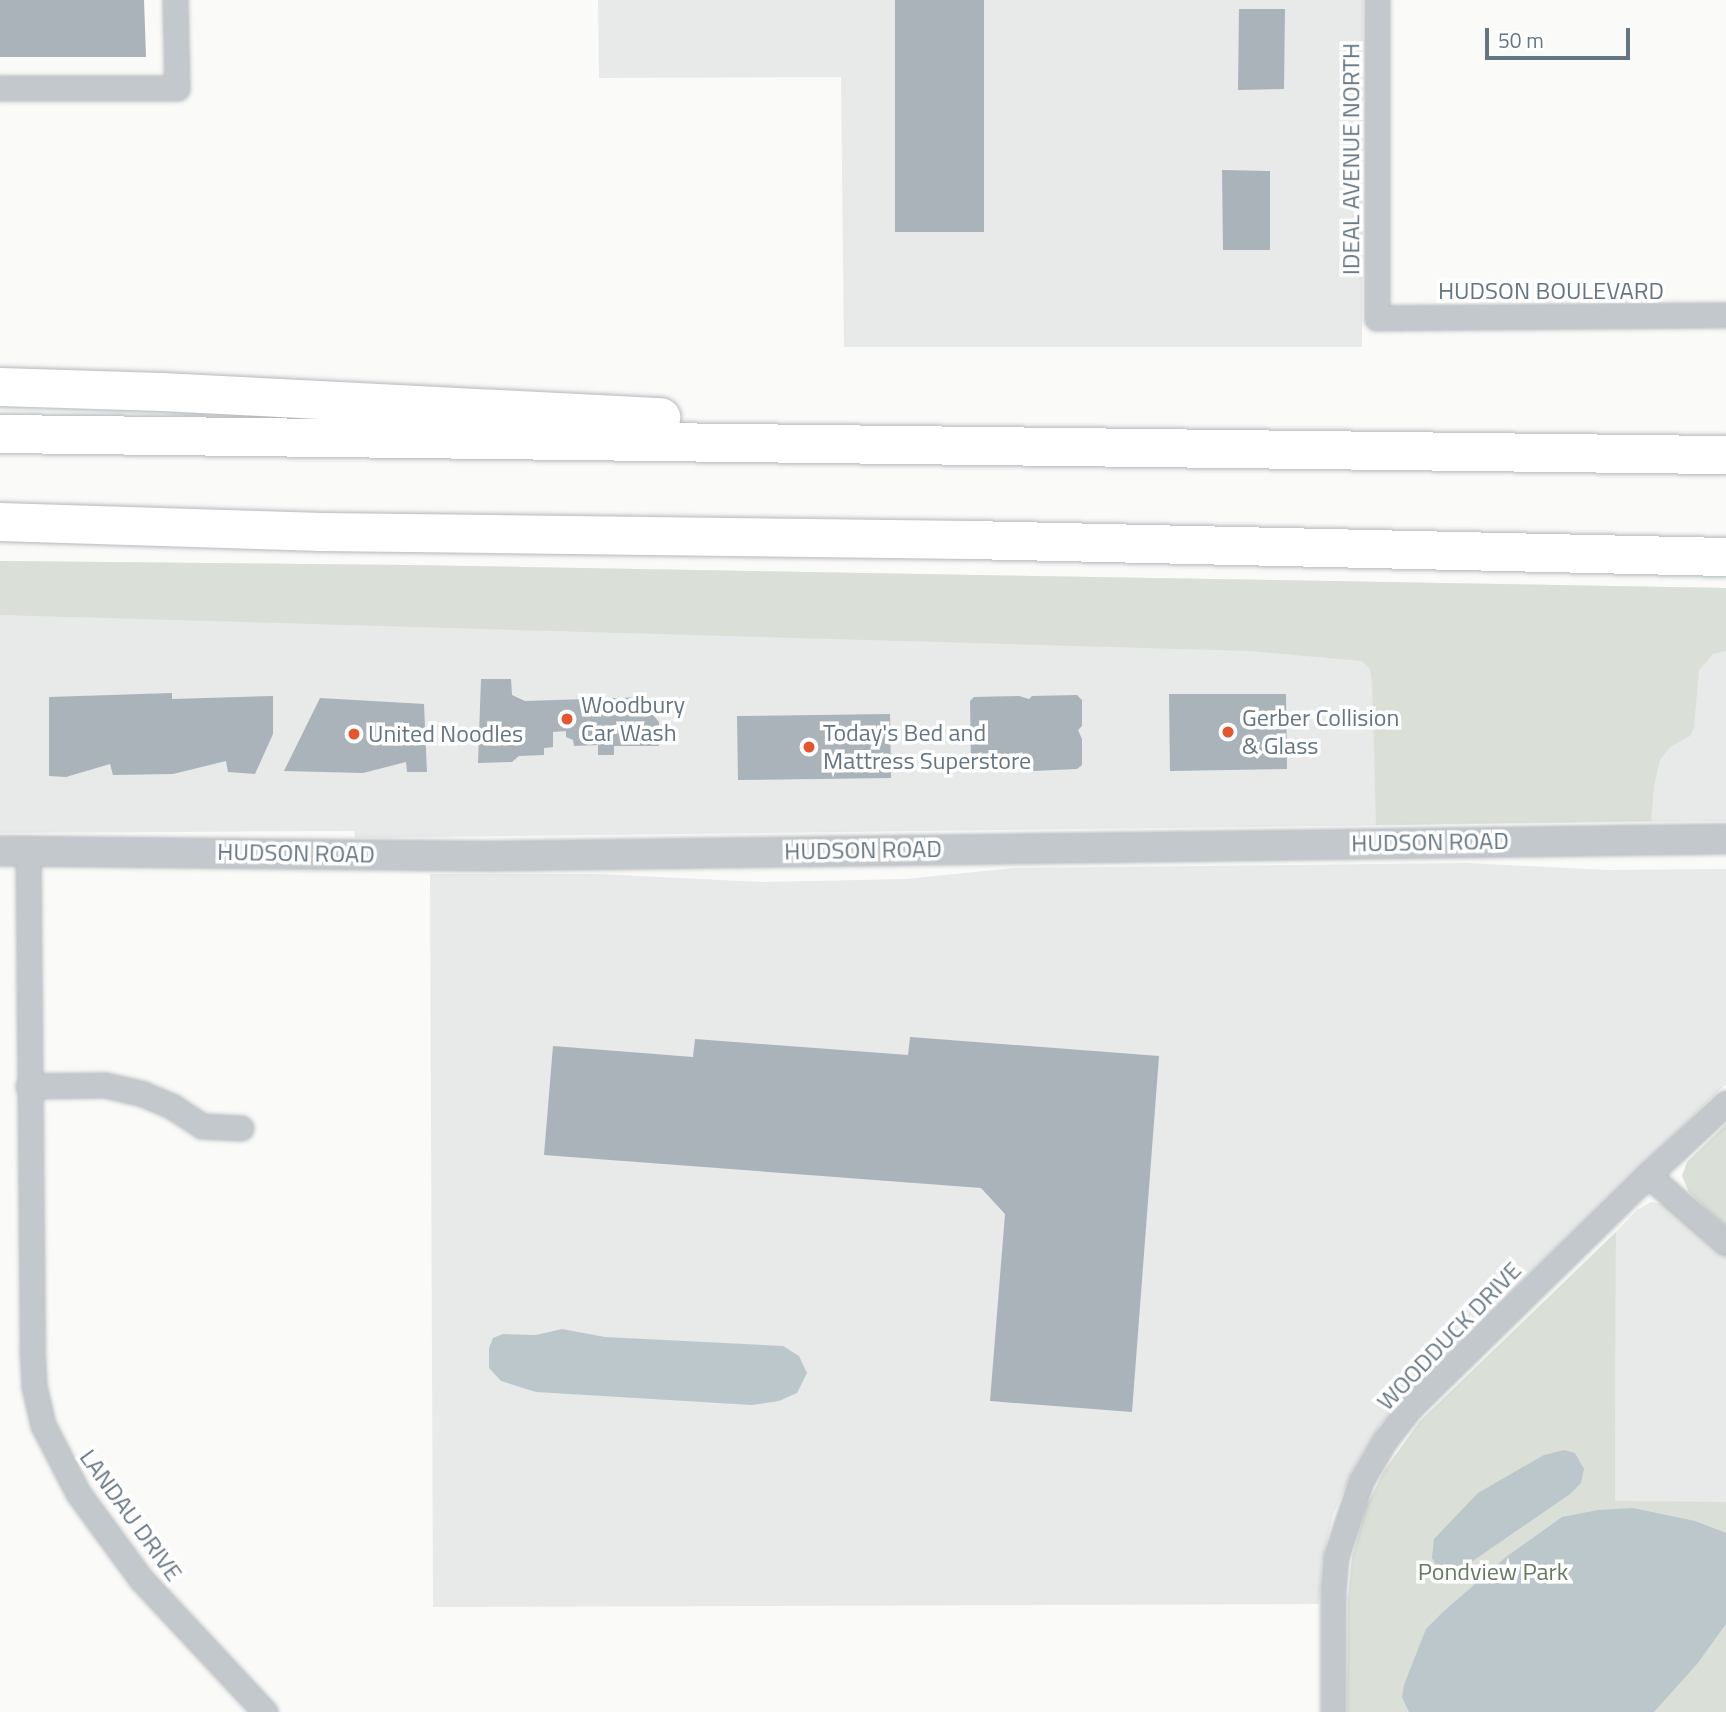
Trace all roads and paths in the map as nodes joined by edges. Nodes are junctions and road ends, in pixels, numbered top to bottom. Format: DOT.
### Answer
graph roads {
  1 [pos="176,0"];
  2 [pos="1377,0"];
  3 [pos="0,88"];
  4 [pos="1726,315"];
  5 [pos="1377,318"];
  6 [pos="0,387"];
  7 [pos="0,433"];
  8 [pos="847,445"];
  9 [pos="1726,455"];
  10 [pos="0,523"];
  11 [pos="175,528"];
  12 [pos="0,533"];
  13 [pos="1726,556"];
  14 [pos="1726,839"];
  15 [pos="28,850"];
  16 [pos="0,851"];
  17 [pos="28,1086"];
  18 [pos="1726,1103"];
  19 [pos="241,1128"];
  20 [pos="1648,1175"];
  21 [pos="1726,1243"];
  22 [pos="265,1712"];
  23 [pos="1333,1712"];
  1 -- 3 [label="street"];
  2 -- 5 [label="street, IDEAL AVENUE NORTH"];
  4 -- 5 [label="street, HUDSON BOULEVARD"];
  6 -- 8 [label="highway"];
  7 -- 8 [label="highway"];
  8 -- 9 [label="highway"];
  10 -- 11 [label="highway"];
  11 -- 12 [label="highway"];
  11 -- 13 [label="highway"];
  14 -- 15 [label="street, HUDSON ROAD"];
  15 -- 16 [label="street, HUDSON ROAD"];
  15 -- 17 [label="street, LANDAU DRIVE"];
  17 -- 19 [label="street"];
  17 -- 22 [label="street, LANDAU DRIVE"];
  18 -- 20 [label="street, WOODDUCK DRIVE"];
  20 -- 21 [label="street"];
  20 -- 23 [label="street, WOODDUCK DRIVE"];
}
